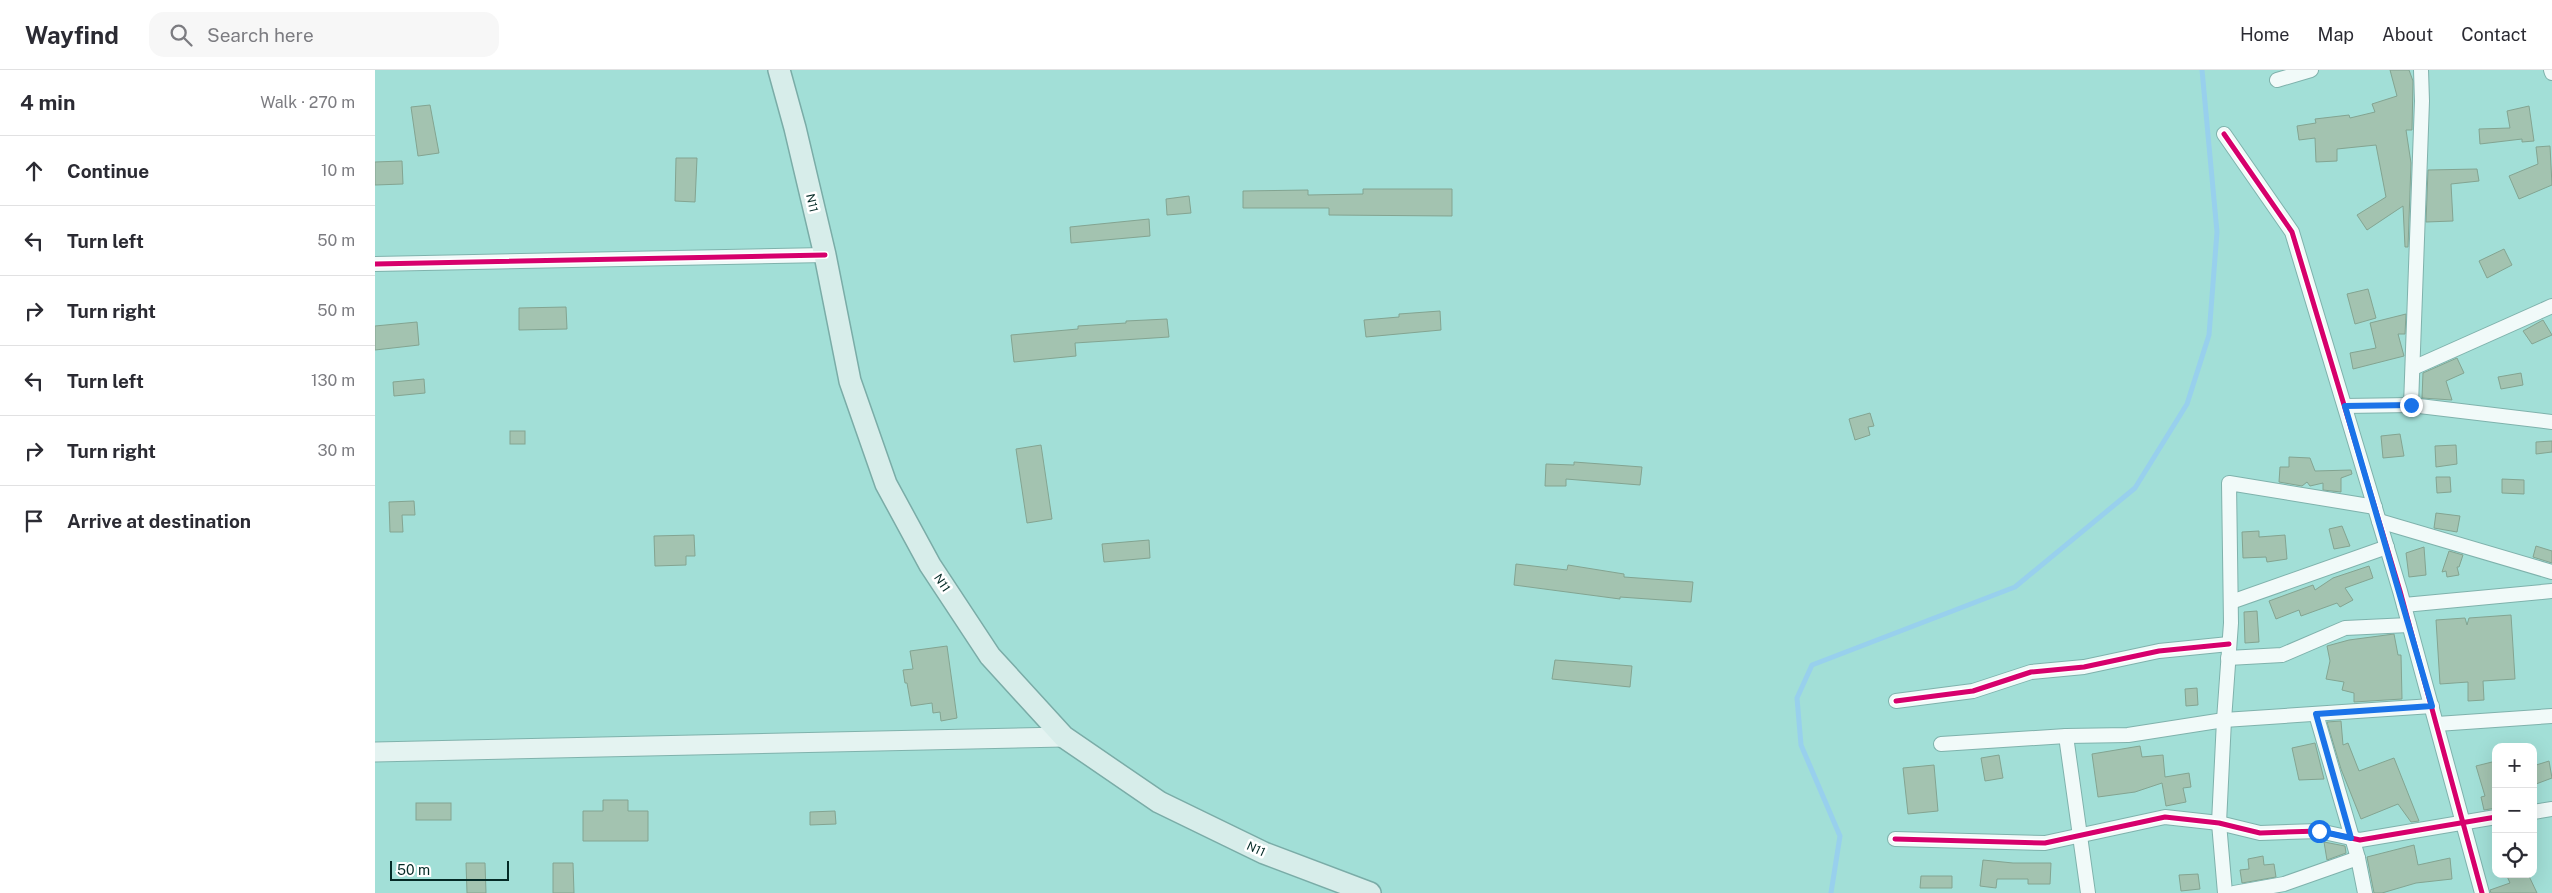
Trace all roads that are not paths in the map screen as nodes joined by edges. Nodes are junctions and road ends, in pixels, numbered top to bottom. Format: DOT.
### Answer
graph roads {
  1 [pos="779,70"];
  2 [pos="2311,70"];
  3 [pos="2421,70"];
  4 [pos="2277,80"];
  5 [pos="2224,134"];
  6 [pos="825,255"];
  7 [pos="375,264"];
  8 [pos="2552,306"];
  9 [pos="2413,368"];
  10 [pos="2411,405"];
  11 [pos="2345,406"];
  12 [pos="2552,422"];
  13 [pos="2375,507"];
  14 [pos="2379,521"];
  15 [pos="2387,547"];
  16 [pos="2552,572"];
  17 [pos="2552,591"];
  18 [pos="2231,602"];
  19 [pos="2404,605"];
  20 [pos="2409,625"];
  21 [pos="2229,644"];
  22 [pos="2228,658"];
  23 [pos="1897,701"];
  24 [pos="2432,706"];
  25 [pos="2316,714"];
  26 [pos="2552,716"];
  27 [pos="2224,720"];
  28 [pos="2437,724"];
  29 [pos="2066,736"];
  30 [pos="1064,737"];
  31 [pos="1941,744"];
  32 [pos="375,752"];
  33 [pos="2552,809"];
  34 [pos="2537,811"];
  35 [pos="2492,818"];
  36 [pos="2464,822"];
  37 [pos="2219,823"];
  38 [pos="2080,836"];
  39 [pos="2351,838"];
  40 [pos="1895,839"];
  41 [pos="2358,858"];
  42 [pos="2285,888"];
  43 [pos="1370,893"];
  44 [pos="2088,893"];
  45 [pos="2225,893"];
  46 [pos="2234,893"];
  47 [pos="2365,893"];
  48 [pos="2482,893"];
  1 -- 6 [label="main road, N11"];
  2 -- 4 [label="street"];
  3 -- 9 [label="street"];
  5 -- 11 [label="street"];
  6 -- 7 [label="street"];
  6 -- 30 [label="main road, N11"];
  8 -- 9 [label="street"];
  9 -- 10 [label="street"];
  10 -- 11 [label="street"];
  10 -- 12 [label="street"];
  11 -- 13 [label="street"];
  13 -- 14 [label="street"];
  13 -- 18 [label="street"];
  14 -- 15 [label="street"];
  14 -- 16 [label="street"];
  15 -- 18 [label="street"];
  15 -- 19 [label="street"];
  17 -- 19 [label="street"];
  18 -- 21 [label="street"];
  19 -- 20 [label="street"];
  20 -- 22 [label="street"];
  20 -- 24 [label="street"];
  21 -- 22 [label="street"];
  21 -- 23 [label="street"];
  22 -- 27 [label="street"];
  24 -- 25 [label="street"];
  24 -- 28 [label="street"];
  25 -- 27 [label="street"];
  25 -- 39 [label="street"];
  26 -- 28 [label="street"];
  27 -- 29 [label="street"];
  27 -- 37 [label="street"];
  28 -- 36 [label="street"];
  29 -- 31 [label="street"];
  29 -- 38 [label="street"];
  30 -- 32 [label="main road"];
  30 -- 43 [label="main road, N11"];
  33 -- 34 [label="street"];
  35 -- 36 [label="street"];
  36 -- 39 [label="street"];
  36 -- 48 [label="street"];
  37 -- 38 [label="street"];
  37 -- 39 [label="street"];
  37 -- 45 [label="street"];
  38 -- 40 [label="street"];
  38 -- 44 [label="street"];
  39 -- 41 [label="street"];
  41 -- 42 [label="street"];
  41 -- 47 [label="street"];
  42 -- 46 [label="street"];
}
